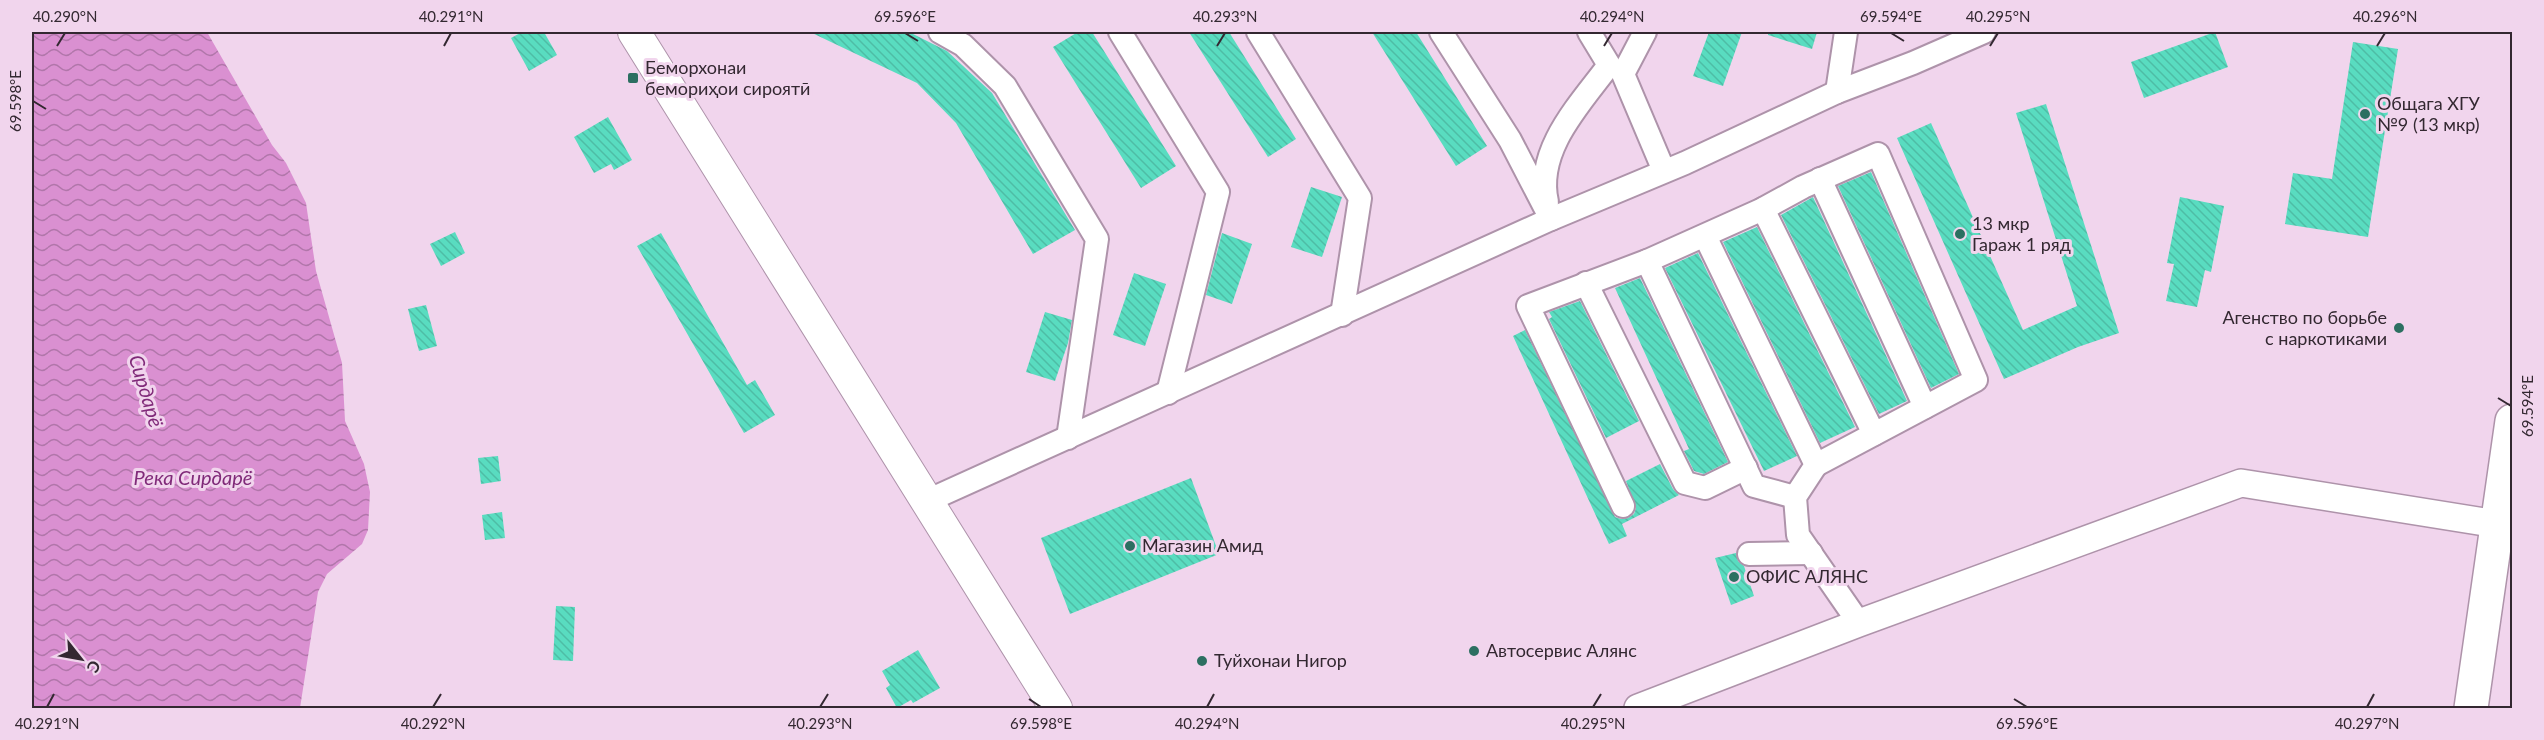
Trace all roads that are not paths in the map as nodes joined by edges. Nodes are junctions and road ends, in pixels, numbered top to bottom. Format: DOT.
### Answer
graph roads {
  1 [pos="634,32"];
  2 [pos="940,32"];
  3 [pos="1120,32"];
  4 [pos="1258,32"];
  5 [pos="1442,32"];
  6 [pos="1589,32"];
  7 [pos="1645,32"];
  8 [pos="1846,32"];
  9 [pos="1984,32"];
  10 [pos="1837,92"];
  11 [pos="1664,171"];
  12 [pos="1820,179"];
  13 [pos="1763,209"];
  14 [pos="1551,219"];
  15 [pos="1705,236"];
  16 [pos="1647,261"];
  17 [pos="1586,283"];
  18 [pos="1342,315"];
  19 [pos="1168,393"];
  20 [pos="1925,407"];
  21 [pos="2512,421"];
  22 [pos="1874,434"];
  23 [pos="1068,438"];
  24 [pos="1816,465"];
  25 [pos="1746,468"];
  26 [pos="1795,497"];
  27 [pos="927,501"];
  28 [pos="1623,506"];
  29 [pos="2505,522"];
  30 [pos="1811,553"];
  31 [pos="1749,554"];
  32 [pos="1859,623"];
  33 [pos="1056,708"];
  34 [pos="1638,708"];
  35 [pos="2471,708"];
  1 -- 27 [label="main road"];
  2 -- 23 [label="street"];
  3 -- 19 [label="street"];
  4 -- 18 [label="street"];
  5 -- 14 [label="street"];
  6 -- 14 [label="street"];
  7 -- 11 [label="street"];
  8 -- 10 [label="street"];
  9 -- 10 [label="street"];
  10 -- 11 [label="street"];
  11 -- 14 [label="street"];
  12 -- 13 [label="street"];
  12 -- 20 [label="street"];
  12 -- 20 [label="street"];
  13 -- 15 [label="street"];
  13 -- 22 [label="street"];
  14 -- 18 [label="street"];
  15 -- 16 [label="street"];
  15 -- 24 [label="street"];
  16 -- 17 [label="street"];
  16 -- 25 [label="street"];
  17 -- 25 [label="street"];
  17 -- 28 [label="street"];
  18 -- 19 [label="street"];
  19 -- 23 [label="street"];
  20 -- 22 [label="street"];
  21 -- 29 [label="highway"];
  22 -- 24 [label="street"];
  23 -- 27 [label="street"];
  24 -- 26 [label="street"];
  25 -- 26 [label="street"];
  26 -- 30 [label="street"];
  27 -- 33 [label="main road"];
  29 -- 32 [label="street"];
  29 -- 35 [label="highway"];
  30 -- 31 [label="street"];
  30 -- 32 [label="street"];
  32 -- 34 [label="street"];
}
